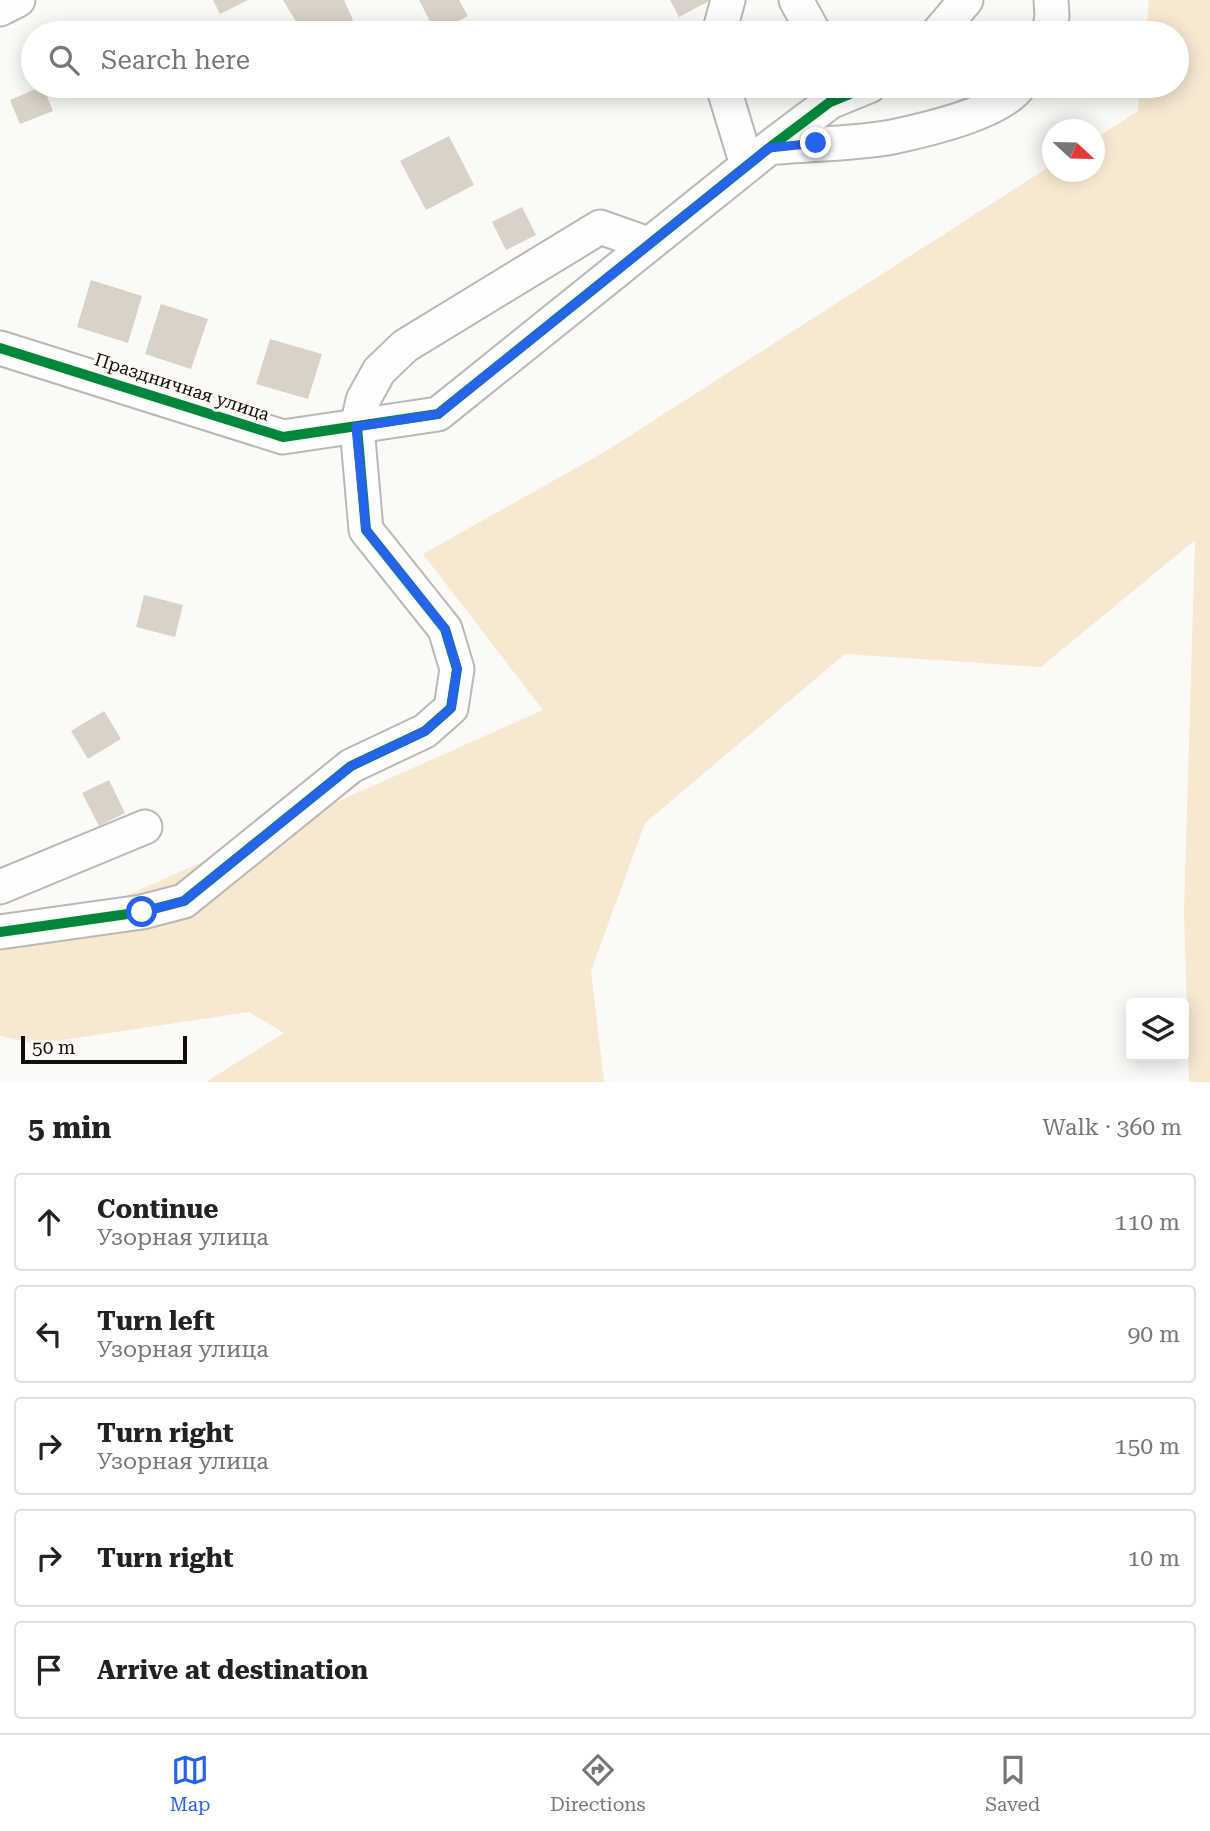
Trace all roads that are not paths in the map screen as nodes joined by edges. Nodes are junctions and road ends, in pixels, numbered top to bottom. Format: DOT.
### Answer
graph roads {
  1 [pos="18,0"];
  2 [pos="728,0"];
  3 [pos="796,0"];
  4 [pos="966,0"];
  5 [pos="1051,0"];
  6 [pos="0,9"];
  7 [pos="722,21"];
  8 [pos="807,21"];
  9 [pos="948,21"];
  10 [pos="1051,21"];
  11 [pos="729,98"];
  12 [pos="825,98"];
  13 [pos="1005,98"];
  14 [pos="758,156"];
  15 [pos="648,244"];
  16 [pos="0,348"];
  17 [pos="356,427"];
  18 [pos="145,827"];
  19 [pos="0,887"];
  20 [pos="0,932"];
  1 -- 6 [label="street"];
  2 -- 7 [label="street"];
  3 -- 8 [label="street"];
  4 -- 9 [label="street"];
  5 -- 10 [label="street"];
  11 -- 14 [label="street"];
  12 -- 14 [label="street, Праздничная улица"];
  13 -- 14 [label="street"];
  14 -- 15 [label="street, Праздничная улица"];
  15 -- 17 [label="street, Праздничная улица"];
  15 -- 17 [label="street"];
  16 -- 17 [label="street, Праздничная улица"];
  17 -- 20 [label="street"];
  18 -- 19 [label="street"];
}
